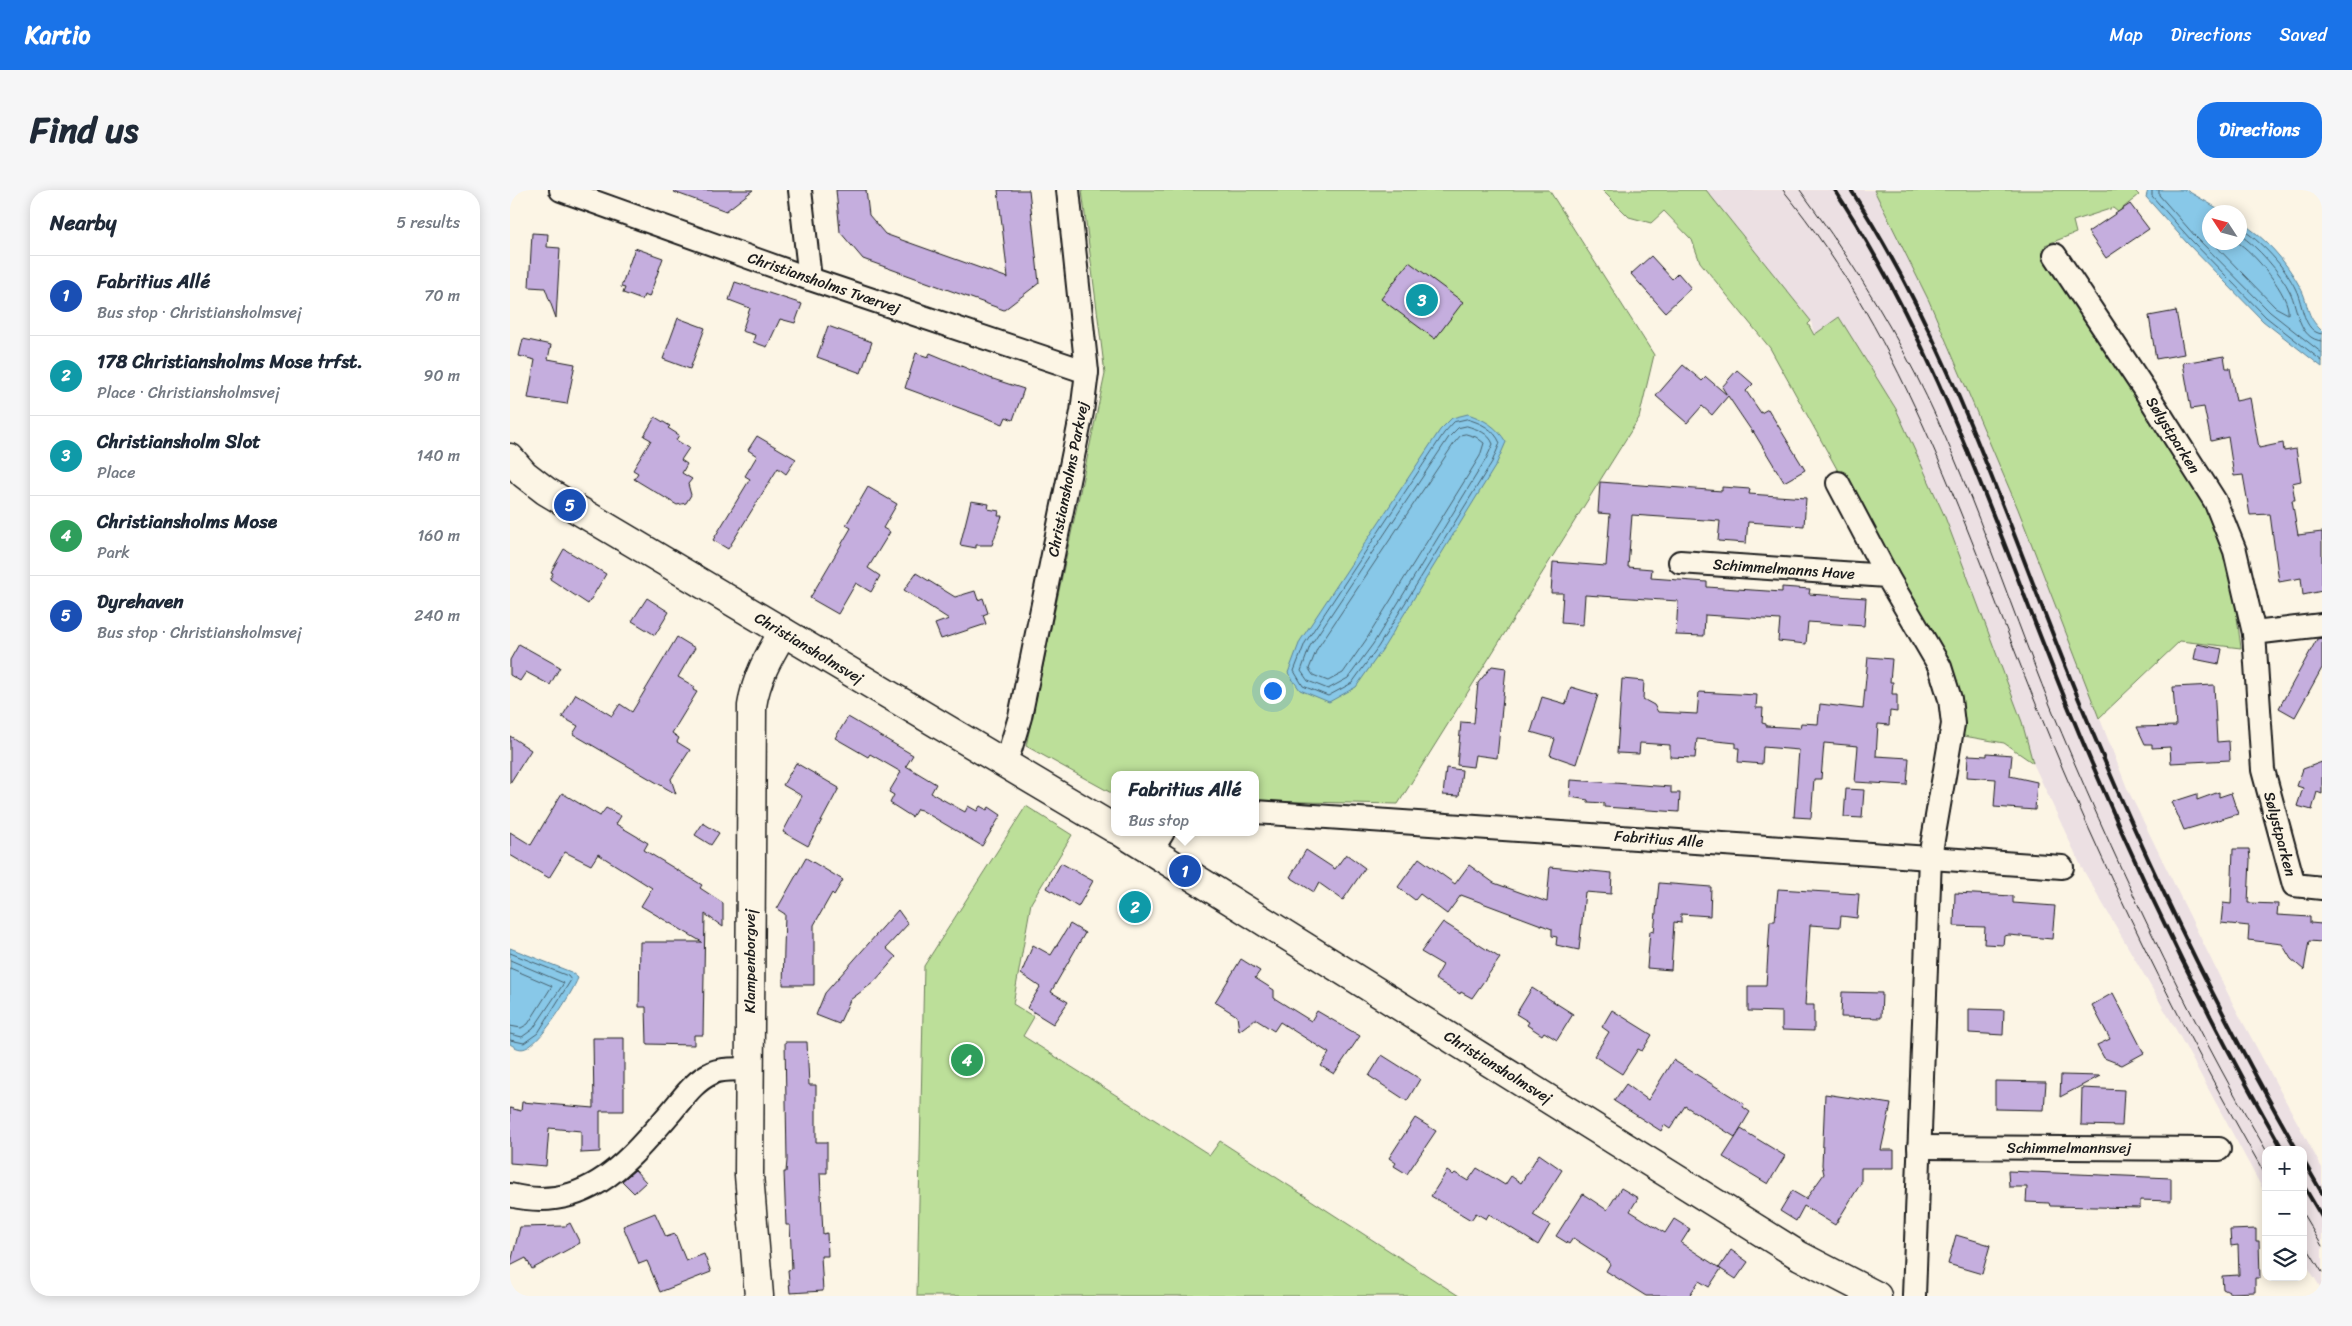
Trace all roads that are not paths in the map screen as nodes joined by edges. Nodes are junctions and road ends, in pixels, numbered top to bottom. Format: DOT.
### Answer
graph roads {
  1 [pos="561,190"];
  2 [pos="800,190"];
  3 [pos="1068,190"];
  4 [pos="2055,255"];
  5 [pos="810,279"];
  6 [pos="1087,372"];
  7 [pos="510,458"];
  8 [pos="1838,483"];
  9 [pos="1680,562"];
  10 [pos="1887,576"];
  11 [pos="2322,625"];
  12 [pos="783,632"];
  13 [pos="2254,633"];
  14 [pos="1002,763"];
  15 [pos="1259,812"];
  16 [pos="1111,827"];
  17 [pos="1137,836"];
  18 [pos="1158,841"];
  19 [pos="1930,857"];
  20 [pos="2062,867"];
  21 [pos="2322,888"];
  22 [pos="749,1069"];
  23 [pos="1919,1147"];
  24 [pos="2219,1149"];
  25 [pos="510,1195"];
  26 [pos="759,1296"];
  27 [pos="1878,1296"];
  28 [pos="1914,1296"];
  1 -- 5 [label="street, Christiansholms Tværvej"];
  2 -- 5 [label="street"];
  3 -- 6 [label="street, Christiansholms Parkvej"];
  4 -- 13 [label="street, Sølystparken"];
  5 -- 6 [label="street, Christiansholms Tværvej"];
  6 -- 14 [label="street, Christiansholms Parkvej"];
  7 -- 12 [label="street, Christiansholmsvej"];
  8 -- 10 [label="street, Schimmelmanns Have"];
  9 -- 10 [label="street, Schimmelmanns Have"];
  10 -- 19 [label="street, Schimmelmanns Have"];
  11 -- 13 [label="street"];
  12 -- 14 [label="street, Christiansholmsvej"];
  12 -- 22 [label="street, Klampenborgvej"];
  13 -- 21 [label="street, Sølystparken"];
  14 -- 16 [label="street, Christiansholmsvej"];
  15 -- 19 [label="street, Fabritius Alle"];
  17 -- 18 [label="street, Christiansholmsvej"];
  18 -- 27 [label="street, Christiansholmsvej"];
  19 -- 20 [label="street, Fabritius Alle"];
  19 -- 23 [label="street"];
  22 -- 25 [label="street"];
  22 -- 26 [label="street, Klampenborgvej"];
  23 -- 24 [label="street, Schimmelmannsvej"];
  23 -- 28 [label="street"];
}
